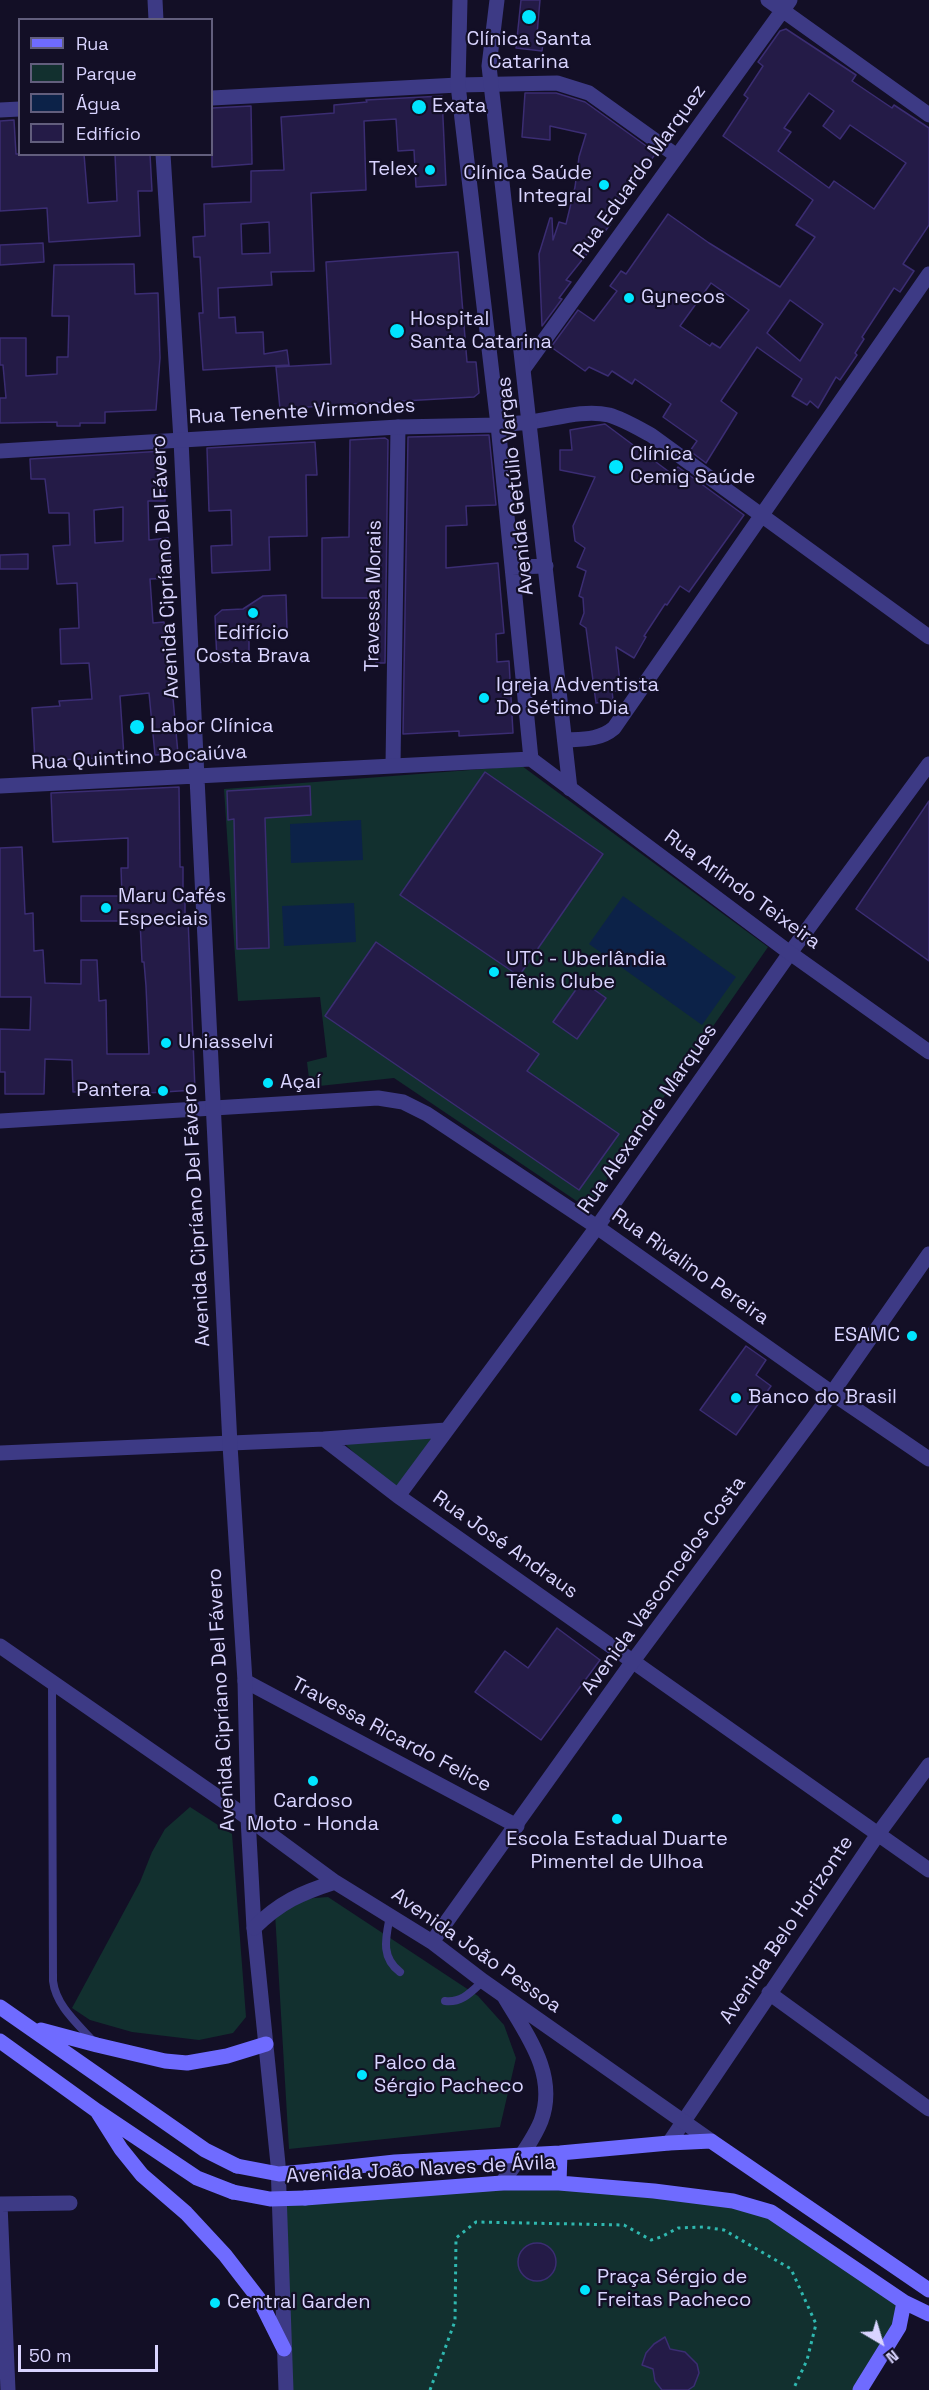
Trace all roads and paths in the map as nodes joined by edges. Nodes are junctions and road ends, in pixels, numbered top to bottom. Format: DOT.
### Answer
graph roads {
  1 [pos="155,0"];
  2 [pos="460,0"];
  3 [pos="497,0"];
  4 [pos="768,0"];
  5 [pos="786,5"];
  6 [pos="156,18"];
  7 [pos="458,85"];
  8 [pos="491,86"];
  9 [pos="213,98"];
  10 [pos="18,109"];
  11 [pos="0,110"];
  12 [pos="929,115"];
  13 [pos="163,156"];
  14 [pos="677,156"];
  15 [pos="929,274"];
  16 [pos="524,368"];
  17 [pos="530,422"];
  18 [pos="498,425"];
  19 [pos="398,428"];
  20 [pos="181,440"];
  21 [pos="0,451"];
  22 [pos="761,516"];
  23 [pos="546,566"];
  24 [pos="512,567"];
  25 [pos="929,637"];
  26 [pos="565,740"];
  27 [pos="531,759"];
  28 [pos="929,764"];
  29 [pos="393,765"];
  30 [pos="197,778"];
  31 [pos="0,786"];
  32 [pos="570,789"];
  33 [pos="790,952"];
  34 [pos="929,1052"];
  35 [pos="213,1110"];
  36 [pos="0,1121"];
  37 [pos="597,1227"];
  38 [pos="929,1254"];
  39 [pos="832,1393"];
  40 [pos="446,1430"];
  41 [pos="324,1439"];
  42 [pos="230,1445"];
  43 [pos="0,1453"];
  44 [pos="929,1459"];
  45 [pos="399,1496"];
  46 [pos="0,1646"];
  47 [pos="633,1661"];
  48 [pos="245,1681"];
  49 [pos="52,1683"];
  50 [pos="929,1765"];
  51 [pos="248,1818"];
  52 [pos="517,1826"];
  53 [pos="878,1834"];
  54 [pos="929,1869"];
  55 [pos="335,1882"];
  56 [pos="391,1915"];
  57 [pos="254,1928"];
  58 [pos="432,1942"];
  59 [pos="400,1972"];
  60 [pos="483,1981"];
  61 [pos="501,1993"];
  62 [pos="769,1994"];
  63 [pos="445,2001"];
  64 [pos="0,2007"];
  65 [pos="30,2027"];
  66 [pos="0,2041"];
  67 [pos="266,2044"];
  68 [pos="97,2045"];
  69 [pos="929,2109"];
  70 [pos="97,2111"];
  71 [pos="682,2121"];
  72 [pos="711,2141"];
  73 [pos="669,2143"];
  74 [pos="560,2153"];
  75 [pos="521,2154"];
  76 [pos="502,2183"];
  77 [pos="559,2183"];
  78 [pos="70,2203"];
  79 [pos="0,2204"];
  80 [pos="929,2290"];
  81 [pos="904,2302"];
  82 [pos="929,2314"];
  83 [pos="284,2349"];
  84 [pos="8,2390"];
  85 [pos="286,2390"];
  86 [pos="430,2390"];
  87 [pos="793,2390"];
  88 [pos="860,2390"];
  1 -- 6 [label="street"];
  2 -- 7 [label="street, Avenida Getúlio Vargas"];
  3 -- 8 [label="street, Avenida Getúlio Vargas"];
  4 -- 5 [label="street"];
  5 -- 12 [label="street"];
  5 -- 14 [label="street, Rua Eduardo Marquez"];
  7 -- 8 [label="street"];
  7 -- 9 [label="street"];
  7 -- 18 [label="street, Avenida Getúlio Vargas"];
  8 -- 14 [label="street"];
  8 -- 16 [label="street, Avenida Getúlio Vargas"];
  10 -- 11 [label="street"];
  13 -- 20 [label="street, Avenida Cipríano Del Fávero"];
  14 -- 16 [label="street, Rua Eduardo Marquez"];
  15 -- 22 [label="street"];
  16 -- 17 [label="street, Avenida Getúlio Vargas"];
  17 -- 18 [label="street, Rua Tenente Virmondes"];
  17 -- 22 [label="street, Rua Tenente Virmondes"];
  17 -- 23 [label="street, Avenida Getúlio Vargas"];
  18 -- 19 [label="street, Rua Tenente Virmondes"];
  18 -- 24 [label="street, Avenida Getúlio Vargas"];
  19 -- 20 [label="street, Rua Tenente Virmondes"];
  19 -- 29 [label="street, Travessa Morais"];
  20 -- 21 [label="street, Rua Tenente Virmondes"];
  20 -- 30 [label="street, Avenida Cipríano Del Fávero"];
  22 -- 25 [label="street, Rua Tenente Virmondes"];
  22 -- 26 [label="street"];
  23 -- 24 [label="street"];
  23 -- 26 [label="street, Avenida Getúlio Vargas"];
  24 -- 27 [label="street, Avenida Getúlio Vargas"];
  26 -- 32 [label="street, Avenida Getúlio Vargas"];
  27 -- 29 [label="street, Rua Quintino Bocaiúva"];
  27 -- 32 [label="street, Rua Arlindo Teixeira"];
  28 -- 33 [label="street, Rua Alexandre Marques"];
  29 -- 30 [label="street, Rua Quintino Bocaiúva"];
  30 -- 31 [label="street, Rua Quintino Bocaiúva"];
  30 -- 35 [label="street, Avenida Cipríano Del Fávero"];
  32 -- 33 [label="street, Rua Arlindo Teixeira"];
  33 -- 34 [label="street, Rua Arlindo Teixeira"];
  33 -- 37 [label="street, Rua Alexandre Marques"];
  35 -- 36 [label="street, Rua Rivalino Pereira"];
  35 -- 37 [label="street, Rua Rivalino Pereira"];
  35 -- 42 [label="street, Avenida Cipríano Del Fávero"];
  37 -- 39 [label="street, Rua Rivalino Pereira"];
  37 -- 40 [label="street, Rua Alexandre Marques"];
  38 -- 39 [label="street, Avenida Vasconcelos Costa"];
  39 -- 44 [label="street, Rua Rivalino Pereira"];
  39 -- 47 [label="street, Avenida Vasconcelos Costa"];
  40 -- 41 [label="street"];
  40 -- 45 [label="street, Rua Alexandre Marques"];
  41 -- 42 [label="street"];
  41 -- 45 [label="street, Rua José Andraus"];
  42 -- 43 [label="street"];
  42 -- 48 [label="street, Avenida Cipríano Del Fávero"];
  45 -- 47 [label="street, Rua José Andraus"];
  46 -- 49 [label="street, Avenida João Pessoa"];
  47 -- 52 [label="street, Avenida Vasconcelos Costa"];
  47 -- 53 [label="street, Rua José Andraus"];
  48 -- 51 [label="street, Avenida Cipríano Del Fávero"];
  48 -- 52 [label="street, Travessa Ricardo Felice"];
  49 -- 51 [label="street, Avenida João Pessoa"];
  49 -- 68 [label="lane"];
  50 -- 53 [label="street, Avenida Belo Horizonte"];
  51 -- 55 [label="street, Avenida João Pessoa"];
  51 -- 57 [label="street, Avenida Cipríano Del Fávero"];
  52 -- 58 [label="street, Avenida Vasconcelos Costa"];
  53 -- 54 [label="street, Rua José Andraus"];
  53 -- 62 [label="street, Avenida Belo Horizonte"];
  55 -- 56 [label="street, Avenida João Pessoa"];
  55 -- 57 [label="street"];
  56 -- 58 [label="street, Avenida João Pessoa"];
  56 -- 59 [label="lane"];
  57 -- 67 [label="street, Avenida Cipríano Del Fávero"];
  58 -- 60 [label="street, Avenida João Pessoa"];
  60 -- 61 [label="street, Avenida João Pessoa"];
  60 -- 63 [label="lane"];
  61 -- 71 [label="street, Avenida João Pessoa"];
  61 -- 75 [label="street"];
  62 -- 69 [label="street"];
  62 -- 71 [label="street, Avenida Belo Horizonte"];
  64 -- 65 [label="main road, Avenida João Naves de Ávila"];
  65 -- 68 [label="main road"];
  65 -- 75 [label="main road, Avenida João Naves de Ávila, bridge"];
  66 -- 70 [label="main road, Avenida João Naves de Ávila"];
  67 -- 68 [label="main road"];
  67 -- 83 [label="street, Avenida Cipríano Del Fávero"];
  70 -- 76 [label="main road, Avenida João Naves de Ávila, bridge"];
  70 -- 83 [label="main road"];
  71 -- 72 [label="street, Avenida João Pessoa"];
  71 -- 73 [label="street, Avenida Belo Horizonte"];
  72 -- 73 [label="main road, Avenida João Naves de Ávila"];
  72 -- 80 [label="main road, Avenida João Pessoa"];
  73 -- 74 [label="main road, Avenida João Naves de Ávila"];
  74 -- 75 [label="main road, Avenida João Naves de Ávila"];
  74 -- 77 [label="main road"];
  75 -- 76 [label="street"];
  76 -- 77 [label="main road, Avenida João Naves de Ávila"];
  77 -- 81 [label="main road, Avenida João Naves de Ávila"];
  78 -- 79 [label="street"];
  79 -- 84 [label="street"];
  81 -- 82 [label="main road, Avenida João Naves de Ávila"];
  81 -- 88 [label="main road"];
  83 -- 85 [label="street"];
  86 -- 87 [label="path"];
}
